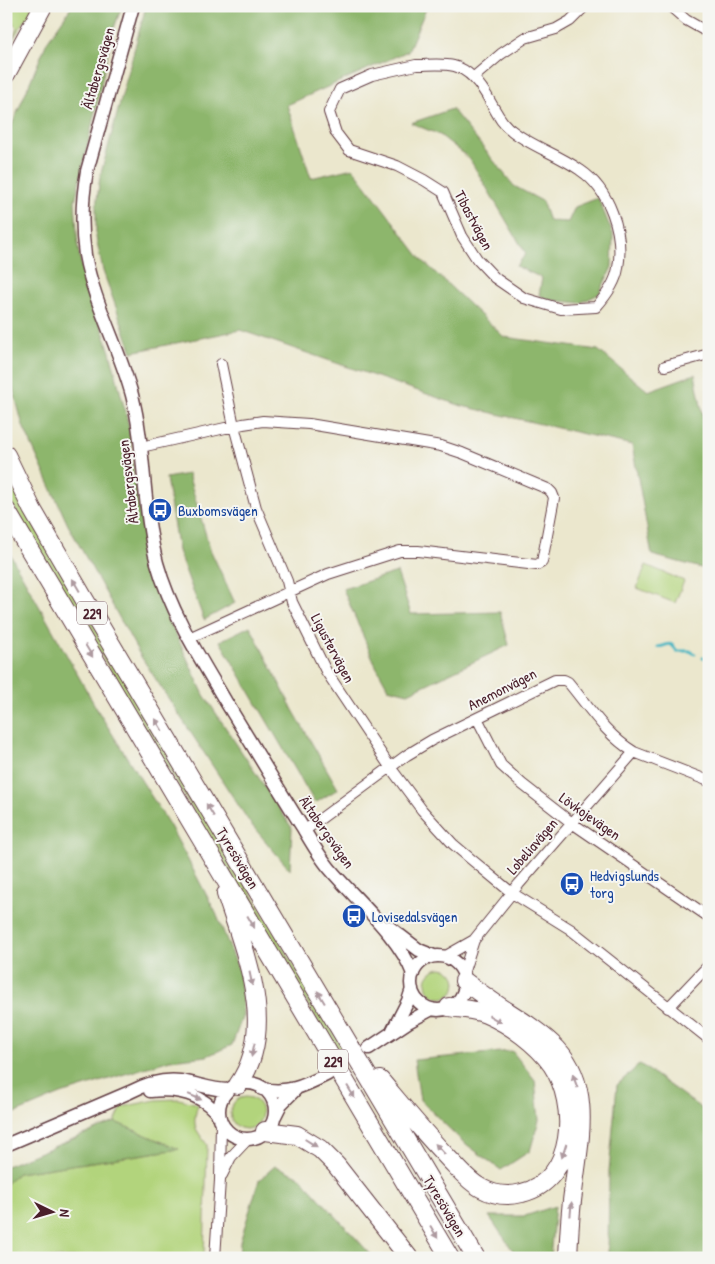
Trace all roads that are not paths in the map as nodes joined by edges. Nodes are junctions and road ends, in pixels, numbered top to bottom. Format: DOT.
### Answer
graph roads {
  1 [pos="43,6"];
  2 [pos="133,6"];
  3 [pos="584,6"];
  4 [pos="670,6"];
  5 [pos="709,33"];
  6 [pos="6,74"];
  7 [pos="474,77"];
  8 [pos="709,354"];
  9 [pos="221,364"];
  10 [pos="665,366"];
  11 [pos="234,426"];
  12 [pos="140,447"];
  13 [pos="6,455"];
  14 [pos="6,510"];
  15 [pos="289,591"];
  16 [pos="189,638"];
  17 [pos="477,718"];
  18 [pos="634,752"];
  19 [pos="390,766"];
  20 [pos="709,781"];
  21 [pos="572,823"];
  22 [pos="304,831"];
  23 [pos="217,865"];
  24 [pos="512,893"];
  25 [pos="366,907"];
  26 [pos="709,917"];
  27 [pos="474,940"];
  28 [pos="439,957"];
  29 [pos="709,965"];
  30 [pos="413,974"];
  31 [pos="464,978"];
  32 [pos="412,989"];
  33 [pos="441,1008"];
  34 [pos="668,1008"];
  35 [pos="392,1032"];
  36 [pos="344,1037"];
  37 [pos="709,1039"];
  38 [pos="369,1048"];
  39 [pos="328,1074"];
  40 [pos="233,1088"];
  41 [pos="262,1089"];
  42 [pos="296,1089"];
  43 [pos="130,1092"];
  44 [pos="275,1116"];
  45 [pos="220,1119"];
  46 [pos="265,1132"];
  47 [pos="248,1139"];
  48 [pos="6,1146"];
  49 [pos="220,1180"];
  50 [pos="215,1258"];
  51 [pos="409,1258"];
  52 [pos="450,1258"];
  53 [pos="476,1258"];
  54 [pos="568,1258"];
  1 -- 6 [label="highway"];
  2 -- 12 [label="street, Ältabergsvägen"];
  3 -- 7 [label="street"];
  4 -- 5 [label="street"];
  7 -- 7 [label="street, Tibastvägen"];
  8 -- 10 [label="street"];
  9 -- 11 [label="street, Ligustervägen"];
  11 -- 12 [label="street"];
  11 -- 15 [label="street, Ligustervägen"];
  11 -- 15 [label="street"];
  12 -- 16 [label="street, Ältabergsvägen"];
  36 -- 13 [label="highway, Tyresövägen / 229, one-way"];
  14 -- 23 [label="highway, Tyresövägen / 229, one-way"];
  15 -- 16 [label="street"];
  15 -- 19 [label="street, Ligustervägen"];
  16 -- 22 [label="street, Ältabergsvägen"];
  17 -- 18 [label="street, Anemonvägen"];
  17 -- 19 [label="street, Anemonvägen"];
  17 -- 21 [label="street, Lövkojevägen"];
  18 -- 20 [label="street, Anemonvägen"];
  18 -- 21 [label="street, Lobeliavägen"];
  19 -- 22 [label="street, Anemonvägen"];
  19 -- 24 [label="street, Ligustervägen"];
  21 -- 24 [label="street, Lobeliavägen"];
  21 -- 26 [label="street, Lövkojevägen"];
  22 -- 25 [label="street, Ältabergsvägen"];
  23 -- 40 [label="highway, one-way"];
  23 -- 52 [label="highway, Tyresövägen / 229, one-way"];
  24 -- 27 [label="street"];
  24 -- 34 [label="street"];
  25 -- 28 [label="street, Ältabergsvägen"];
  25 -- 30 [label="street, Ältabergsvägen"];
  27 -- 28 [label="street"];
  27 -- 31 [label="street"];
  28 -- 30 [label="street"];
  28 -- 31 [label="street"];
  29 -- 34 [label="street"];
  30 -- 32 [label="street"];
  31 -- 33 [label="street"];
  54 -- 31 [label="highway, one-way"];
  32 -- 33 [label="street"];
  32 -- 35 [label="street"];
  33 -- 35 [label="street"];
  33 -- 36 [label="highway, one-way"];
  34 -- 37 [label="street"];
  35 -- 38 [label="street"];
  36 -- 53 [label="highway, Tyresövägen / 229"];
  39 -- 42 [label="street"];
  40 -- 41 [label="street"];
  40 -- 43 [label="street"];
  40 -- 45 [label="street"];
  41 -- 42 [label="street"];
  41 -- 44 [label="street"];
  42 -- 44 [label="street"];
  43 -- 45 [label="street, one-way"];
  43 -- 48 [label="street"];
  44 -- 46 [label="street"];
  45 -- 47 [label="street"];
  45 -- 49 [label="street"];
  46 -- 47 [label="street"];
  46 -- 51 [label="highway, one-way"];
  47 -- 49 [label="street"];
  49 -- 50 [label="street"];
}
